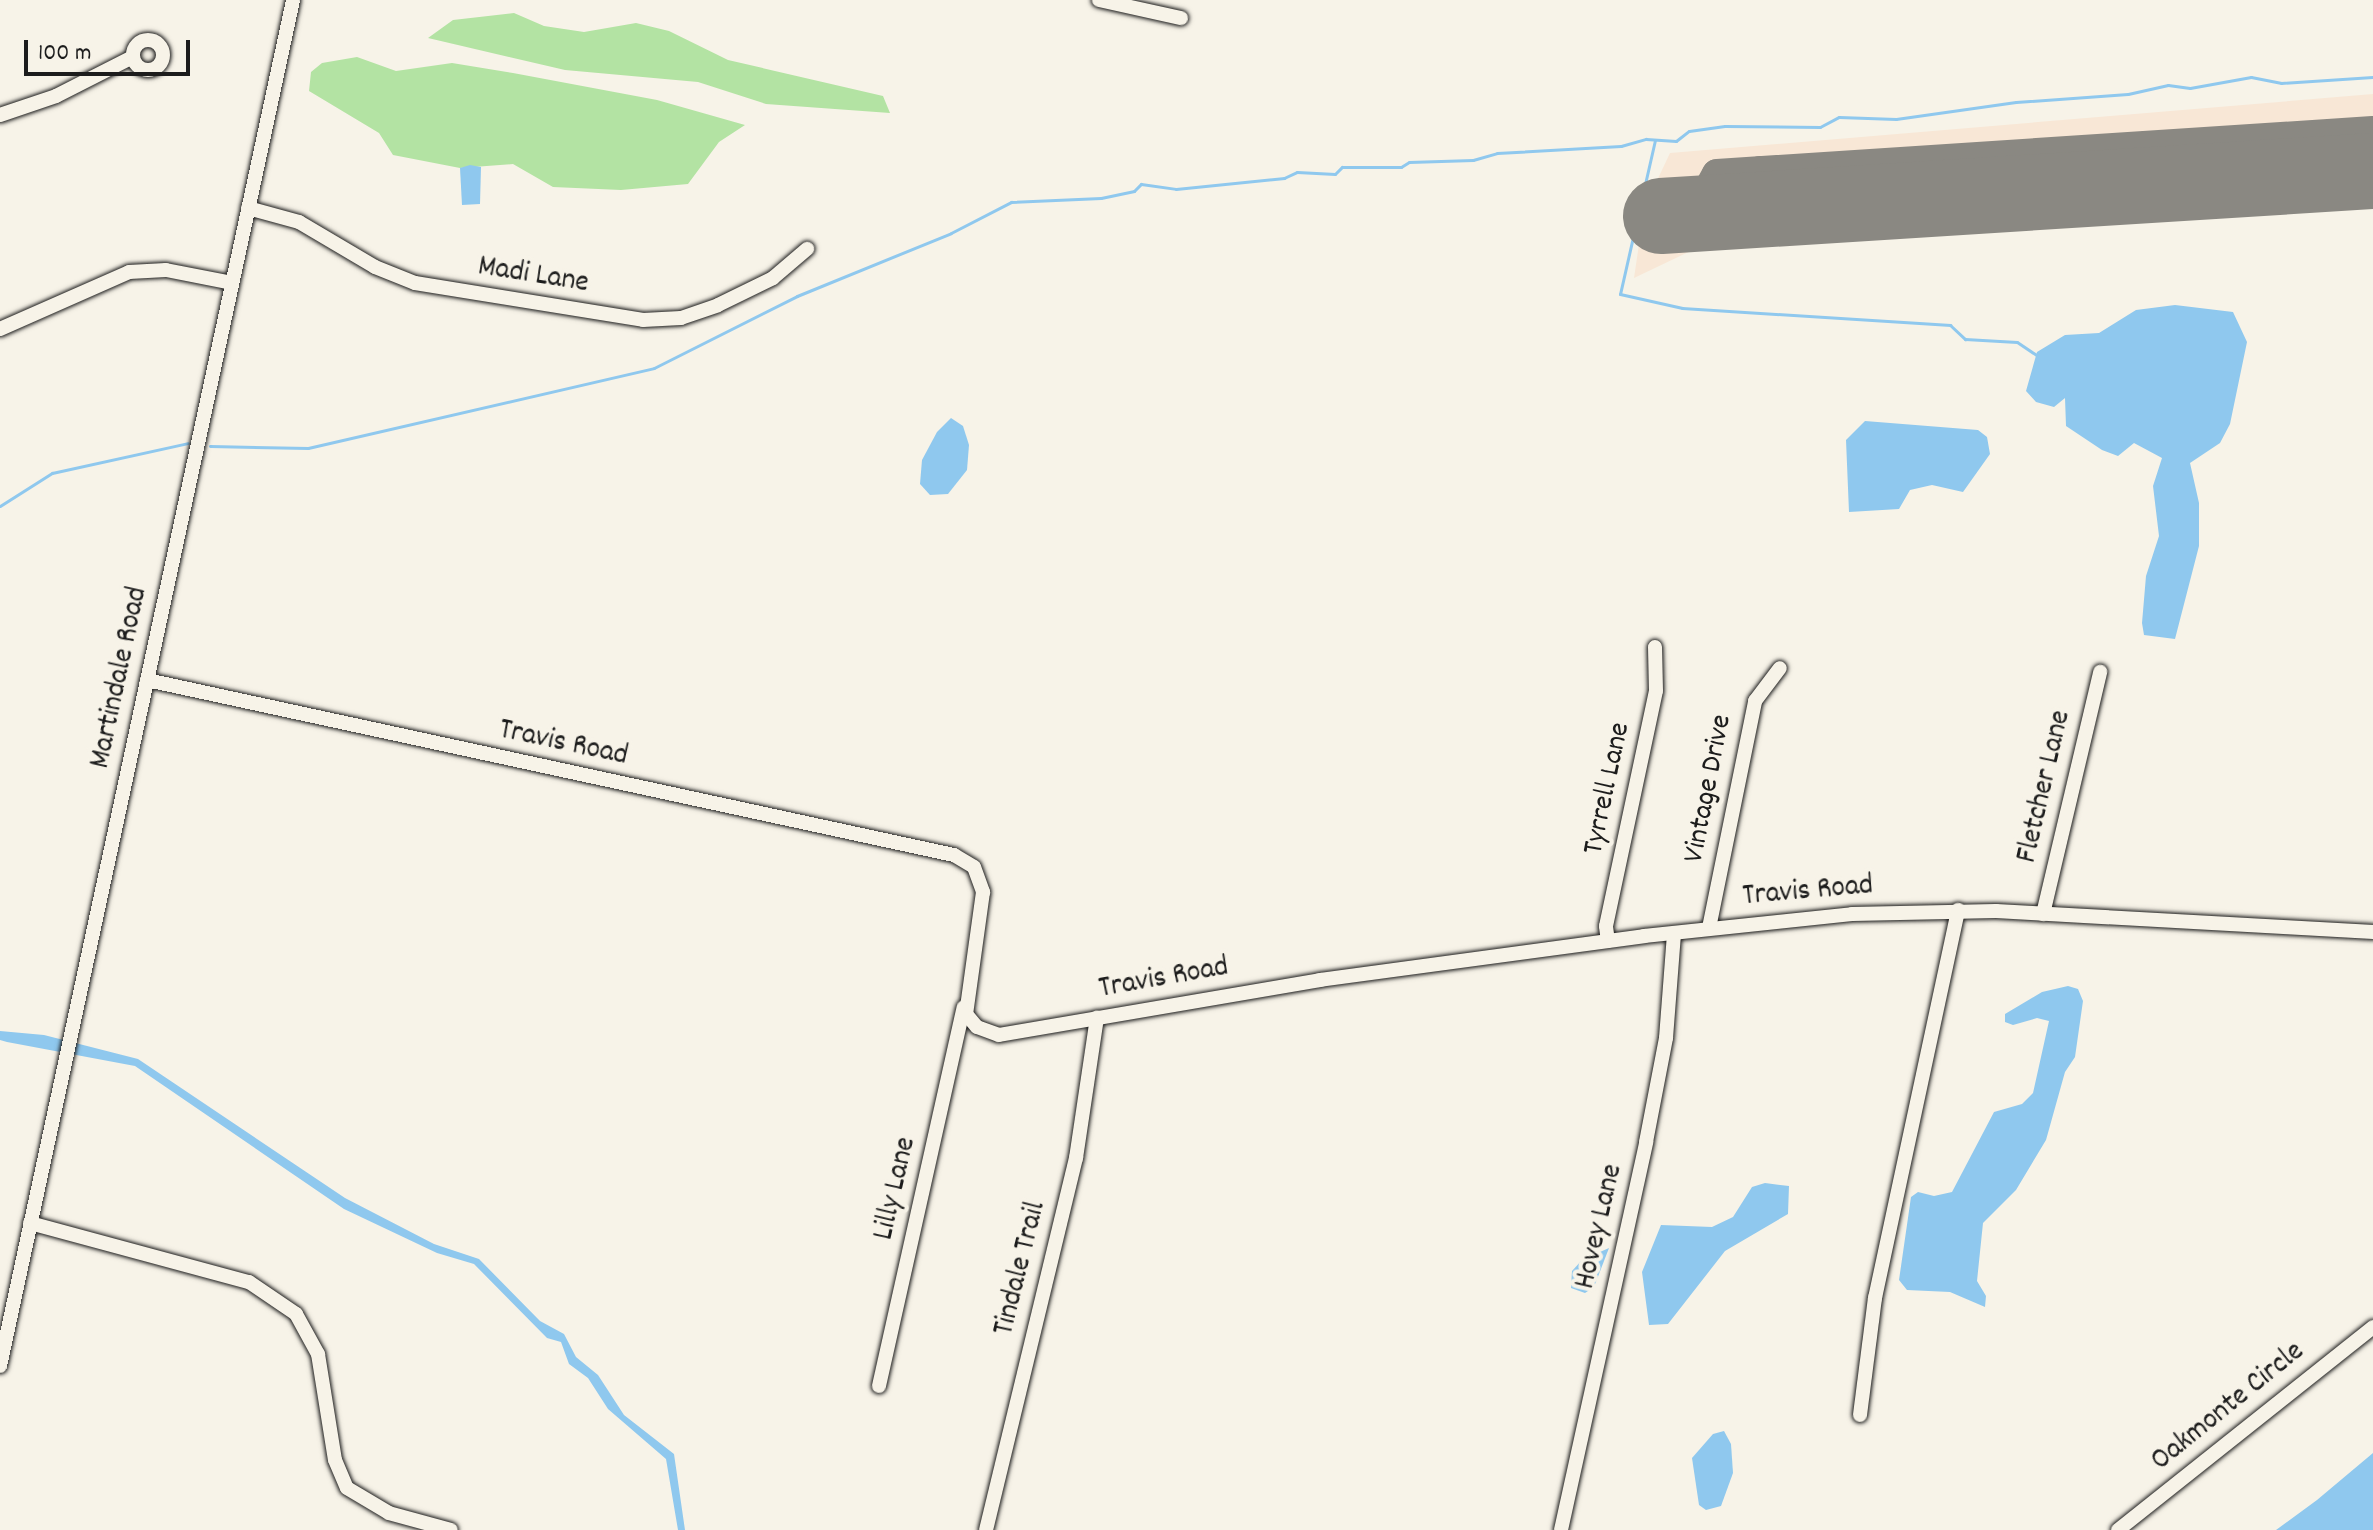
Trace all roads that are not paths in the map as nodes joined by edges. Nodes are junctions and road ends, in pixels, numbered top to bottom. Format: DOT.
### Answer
graph roads {
  1 [pos="293,0"];
  2 [pos="1099,0"];
  3 [pos="1181,18"];
  4 [pos="133,57"];
  5 [pos="0,115"];
  6 [pos="248,208"];
  7 [pos="807,249"];
  8 [pos="232,283"];
  9 [pos="0,329"];
  10 [pos="1655,647"];
  11 [pos="1780,668"];
  12 [pos="2100,672"];
  13 [pos="147,680"];
  14 [pos="1958,910"];
  15 [pos="2043,914"];
  16 [pos="1709,928"];
  17 [pos="2373,932"];
  18 [pos="1674,933"];
  19 [pos="1608,941"];
  20 [pos="965,1003"];
  21 [pos="1097,1018"];
  22 [pos="30,1223"];
  23 [pos="2373,1327"];
  24 [pos="3,1341"];
  25 [pos="0,1366"];
  26 [pos="879,1386"];
  27 [pos="1860,1415"];
  28 [pos="451,1530"];
  29 [pos="986,1530"];
  30 [pos="1561,1530"];
  31 [pos="2118,1530"];
  1 -- 6 [label="street, Martindale Road"];
  2 -- 3 [label="street"];
  4 -- 5 [label="street"];
  6 -- 7 [label="street, Madi Lane"];
  6 -- 8 [label="street, Martindale Road"];
  8 -- 9 [label="street"];
  8 -- 13 [label="street, Martindale Road"];
  10 -- 19 [label="street, Tyrrell Lane"];
  11 -- 16 [label="street, Vintage Drive"];
  12 -- 15 [label="street, Fletcher Lane"];
  13 -- 20 [label="street, Travis Road"];
  13 -- 22 [label="street, Martindale Road"];
  14 -- 15 [label="street, Travis Road"];
  14 -- 16 [label="street, Travis Road"];
  14 -- 27 [label="street"];
  15 -- 17 [label="street, Travis Road"];
  16 -- 18 [label="street, Travis Road"];
  18 -- 19 [label="street, Travis Road"];
  18 -- 30 [label="street, Hovey Lane"];
  19 -- 21 [label="street, Travis Road"];
  20 -- 21 [label="street, Travis Road"];
  20 -- 26 [label="street, Lilly Lane"];
  21 -- 29 [label="street, Tindale Trail"];
  22 -- 24 [label="street, Martindale Road"];
  22 -- 28 [label="street"];
  23 -- 31 [label="street, Oakmonte Circle"];
  24 -- 25 [label="street, Martindale Road"];
}
